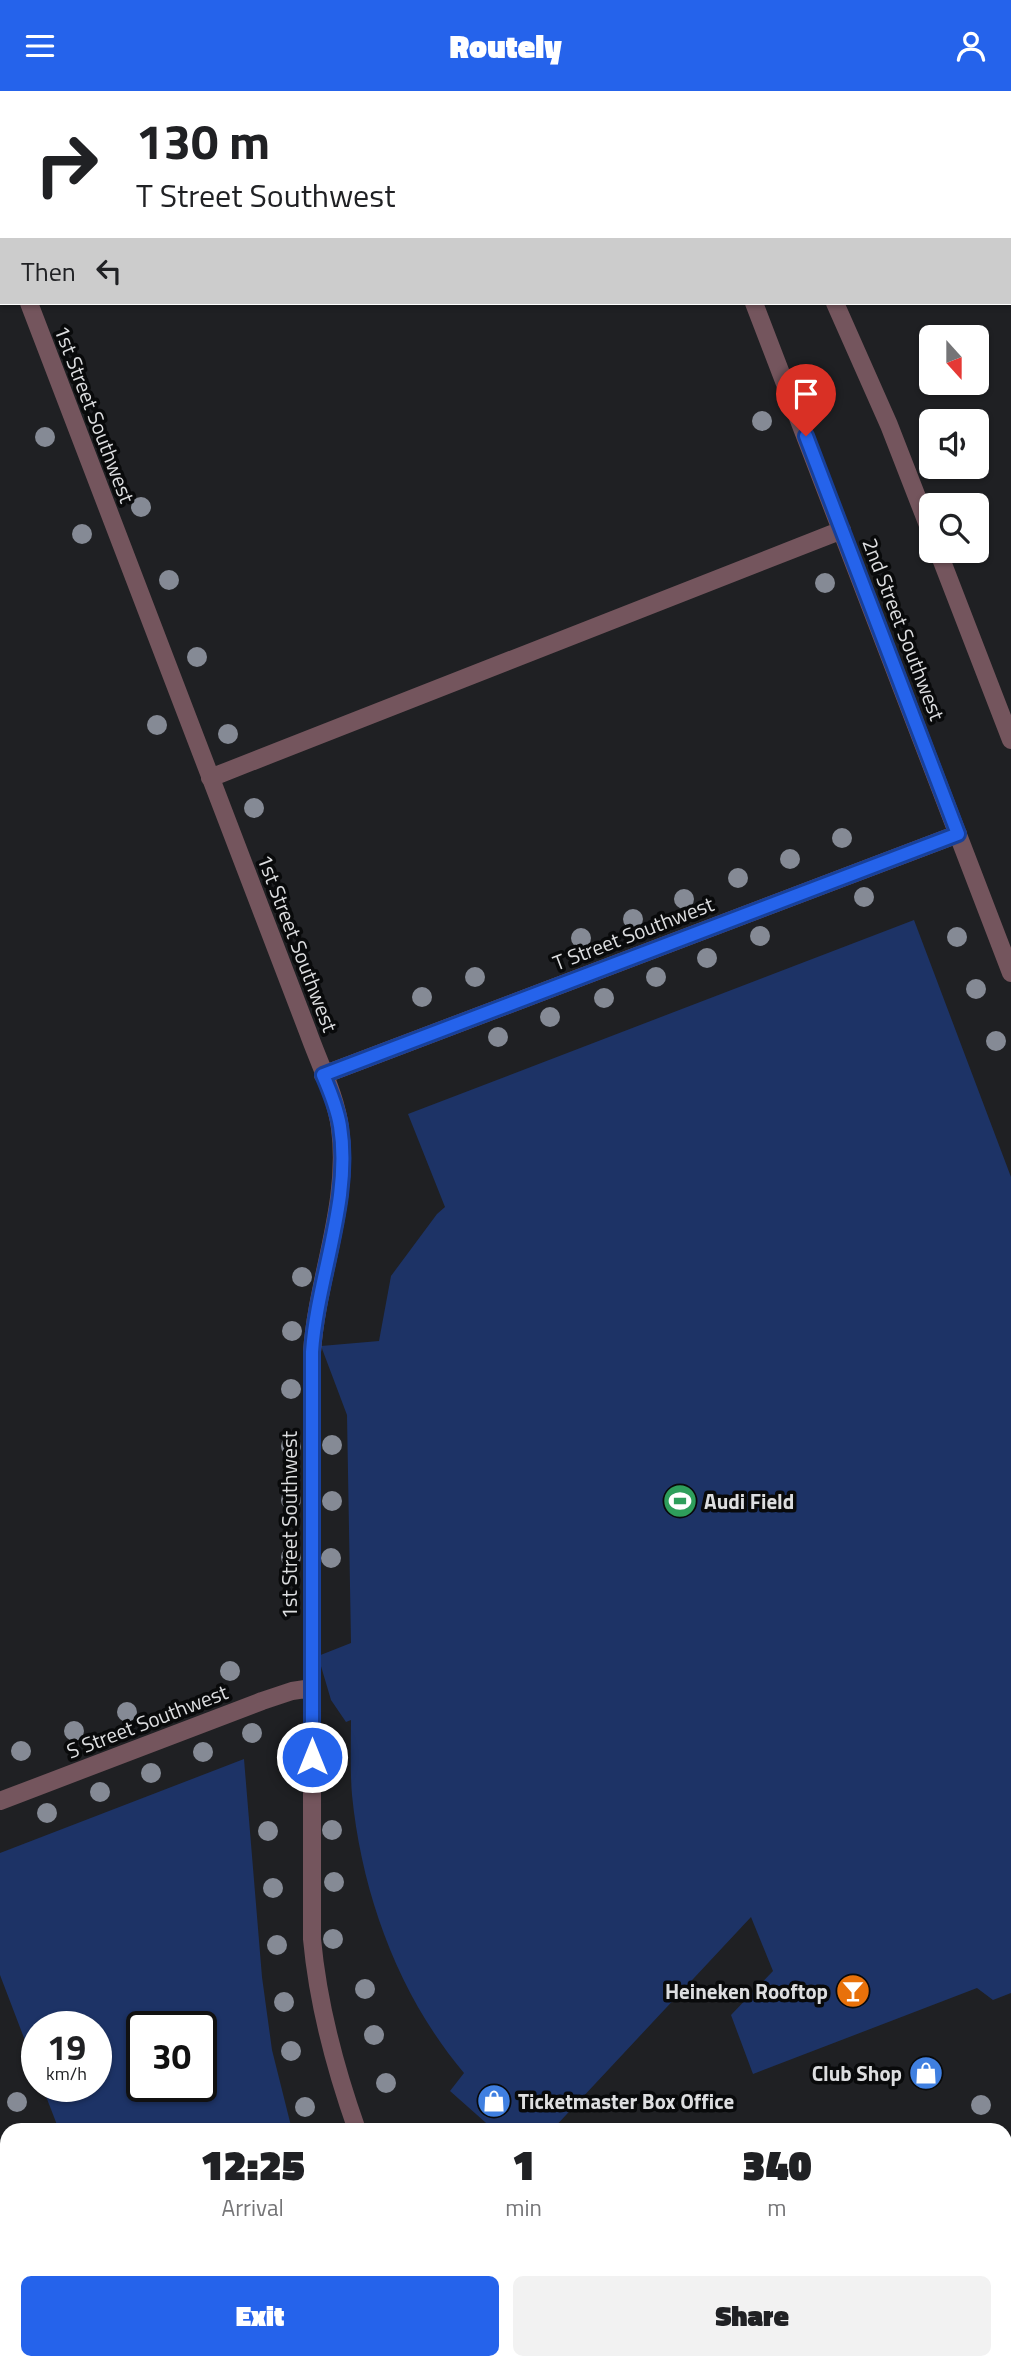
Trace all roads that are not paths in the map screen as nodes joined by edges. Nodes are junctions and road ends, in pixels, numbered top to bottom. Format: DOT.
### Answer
graph roads {
  1 [pos="30,305"];
  2 [pos="755,305"];
  3 [pos="836,305"];
  4 [pos="919,502"];
  5 [pos="842,530"];
  6 [pos="943,563"];
  7 [pos="1011,740"];
  8 [pos="210,778"];
  9 [pos="958,834"];
  10 [pos="1011,973"];
  11 [pos="323,1075"];
  12 [pos="312,1688"];
  13 [pos="0,1801"];
  14 [pos="355,2123"];
  1 -- 8 [label="street, 1st Street Southwest"];
  2 -- 5 [label="street, 2nd Street Southwest"];
  3 -- 4 [label="street"];
  5 -- 8 [label="street"];
  5 -- 9 [label="street, 2nd Street Southwest"];
  6 -- 7 [label="street"];
  8 -- 11 [label="street, 1st Street Southwest"];
  9 -- 10 [label="street, 2nd Street Southwest"];
  9 -- 11 [label="street, T Street Southwest"];
  11 -- 12 [label="street, 1st Street Southwest"];
  12 -- 13 [label="street, S Street Southwest"];
  12 -- 14 [label="street, 1st Street Southwest"];
}
